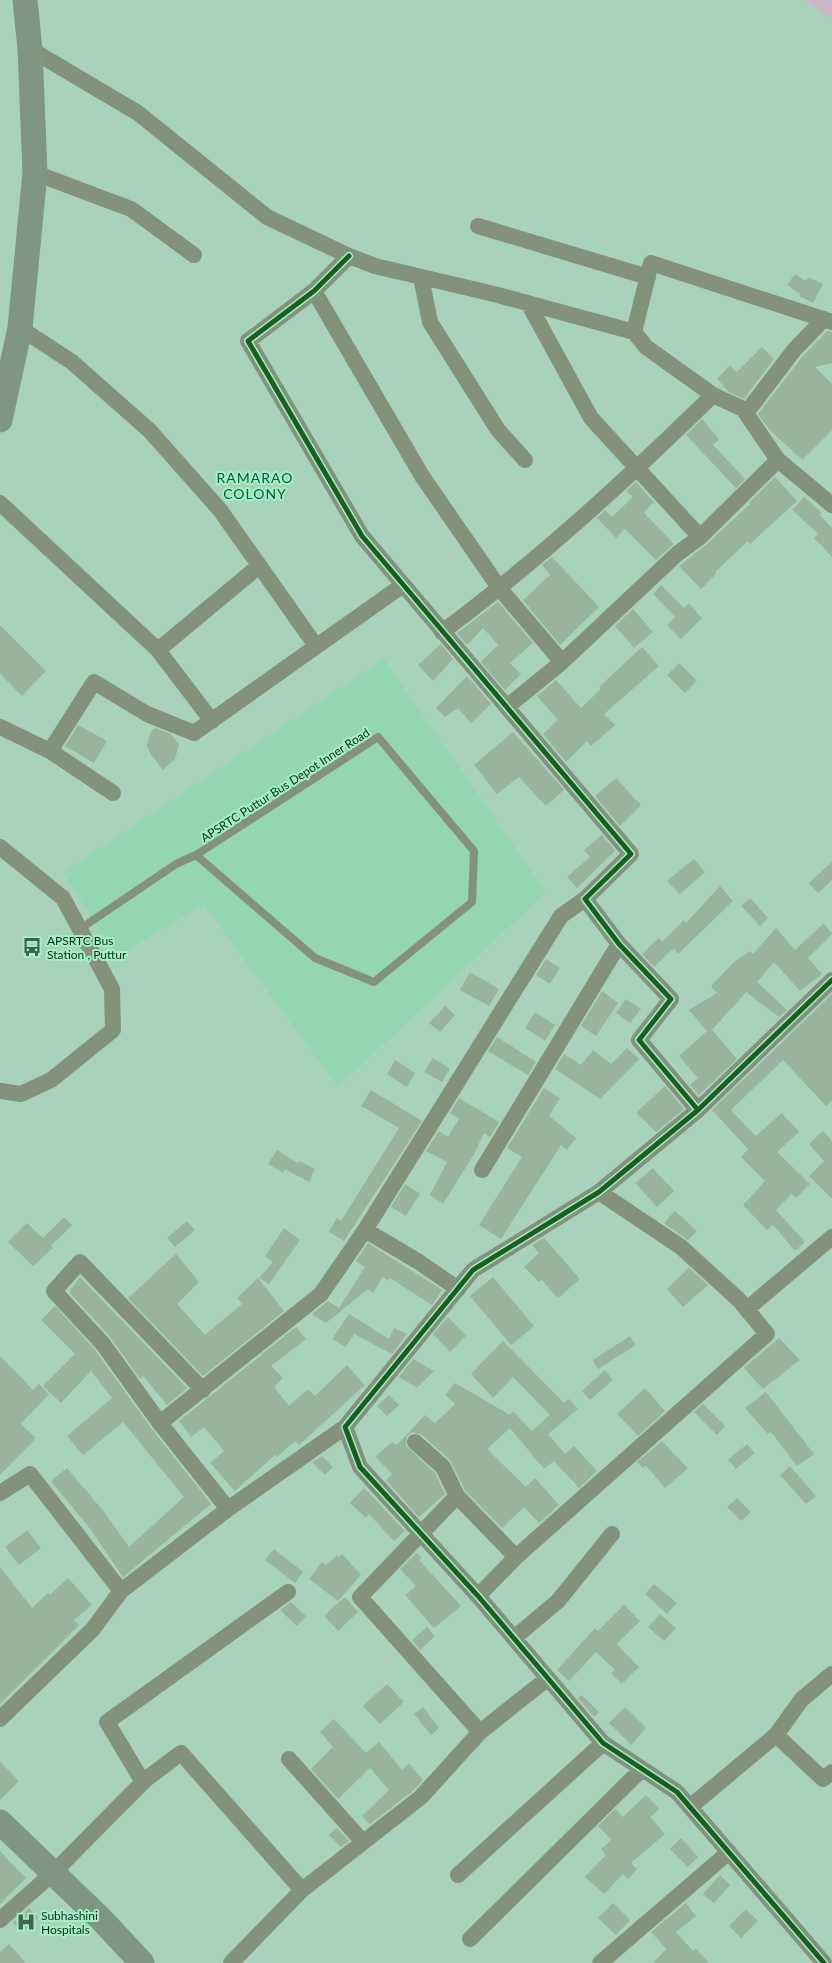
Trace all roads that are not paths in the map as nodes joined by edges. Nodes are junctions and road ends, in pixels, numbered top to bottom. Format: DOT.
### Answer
graph roads {
  1 [pos="11,0"];
  2 [pos="25,0"];
  3 [pos="30,48"];
  4 [pos="35,173"];
  5 [pos="478,226"];
  6 [pos="194,255"];
  7 [pos="349,256"];
  8 [pos="421,277"];
  9 [pos="648,277"];
  10 [pos="314,291"];
  11 [pos="528,303"];
  12 [pos="828,320"];
  13 [pos="20,328"];
  14 [pos="634,332"];
  15 [pos="0,361"];
  16 [pos="713,395"];
  17 [pos="746,413"];
  18 [pos="0,420"];
  19 [pos="525,460"];
  20 [pos="778,460"];
  21 [pos="638,469"];
  22 [pos="0,503"];
  23 [pos="832,505"];
  24 [pos="700,537"];
  25 [pos="259,566"];
  26 [pos="403,585"];
  27 [pos="500,589"];
  28 [pos="442,632"];
  29 [pos="316,646"];
  30 [pos="158,650"];
  31 [pos="562,662"];
  32 [pos="508,706"];
  33 [pos="212,721"];
  34 [pos="0,727"];
  35 [pos="50,751"];
  36 [pos="113,792"];
  37 [pos="0,848"];
  38 [pos="196,855"];
  39 [pos="585,899"];
  40 [pos="80,929"];
  41 [pos="619,944"];
  42 [pos="832,980"];
  43 [pos="0,1091"];
  44 [pos="698,1110"];
  45 [pos="482,1170"];
  46 [pos="599,1192"];
  47 [pos="365,1230"];
  48 [pos="832,1237"];
  49 [pos="458,1288"];
  50 [pos="747,1309"];
  51 [pos="204,1390"];
  52 [pos="160,1423"];
  53 [pos="345,1427"];
  54 [pos="414,1442"];
  55 [pos="0,1493"];
  56 [pos="457,1496"];
  57 [pos="228,1510"];
  58 [pos="420,1533"];
  59 [pos="612,1534"];
  60 [pos="516,1557"];
  61 [pos="121,1591"];
  62 [pos="288,1592"];
  63 [pos="478,1596"];
  64 [pos="514,1638"];
  65 [pos="832,1674"];
  66 [pos="548,1678"];
  67 [pos="0,1719"];
  68 [pos="480,1732"];
  69 [pos="776,1735"];
  70 [pos="603,1743"];
  71 [pos="290,1759"];
  72 [pos="642,1768"];
  73 [pos="832,1772"];
  74 [pos="143,1782"];
  75 [pos="690,1807"];
  76 [pos="0,1822"];
  77 [pos="363,1842"];
  78 [pos="729,1852"];
  79 [pos="53,1873"];
  80 [pos="458,1875"];
  81 [pos="302,1890"];
  82 [pos="0,1920"];
  83 [pos="470,1940"];
  84 [pos="136,1961"];
  85 [pos="231,1963"];
  86 [pos="600,1963"];
  87 [pos="824,1963"];
  1 -- 15 [label="main road"];
  2 -- 3 [label="main road"];
  3 -- 4 [label="main road"];
  3 -- 7 [label="street"];
  4 -- 6 [label="street"];
  4 -- 13 [label="main road"];
  5 -- 9 [label="street"];
  7 -- 8 [label="street"];
  7 -- 10 [label="street"];
  8 -- 11 [label="street"];
  8 -- 19 [label="street"];
  9 -- 12 [label="street"];
  9 -- 14 [label="street"];
  10 -- 26 [label="street"];
  10 -- 27 [label="street"];
  11 -- 14 [label="street"];
  11 -- 21 [label="street"];
  12 -- 17 [label="street"];
  13 -- 18 [label="main road"];
  13 -- 25 [label="street"];
  14 -- 16 [label="street"];
  16 -- 17 [label="street"];
  16 -- 21 [label="street"];
  17 -- 20 [label="street"];
  20 -- 23 [label="street"];
  20 -- 24 [label="street"];
  21 -- 24 [label="street"];
  21 -- 27 [label="street"];
  22 -- 30 [label="street"];
  24 -- 31 [label="street"];
  25 -- 29 [label="street"];
  25 -- 30 [label="street"];
  26 -- 28 [label="street"];
  26 -- 29 [label="street"];
  27 -- 28 [label="street"];
  27 -- 31 [label="street"];
  28 -- 32 [label="street"];
  29 -- 33 [label="street"];
  30 -- 33 [label="street"];
  31 -- 32 [label="street"];
  32 -- 39 [label="street"];
  33 -- 35 [label="street"];
  34 -- 35 [label="street"];
  35 -- 36 [label="street"];
  37 -- 40 [label="street"];
  38 -- 38 [label="lane, APSRTC Puttur Bus Depot Inner Road"];
  38 -- 40 [label="lane, APSRTC Puttur Bus Depot Inner Road"];
  39 -- 41 [label="street"];
  39 -- 47 [label="street"];
  40 -- 43 [label="street"];
  41 -- 44 [label="street"];
  41 -- 45 [label="street"];
  42 -- 44 [label="street"];
  44 -- 46 [label="street"];
  46 -- 49 [label="street"];
  46 -- 50 [label="street"];
  47 -- 49 [label="street"];
  47 -- 51 [label="street"];
  48 -- 50 [label="street"];
  49 -- 53 [label="street"];
  50 -- 60 [label="street"];
  51 -- 52 [label="street"];
  51 -- 52 [label="street"];
  52 -- 57 [label="street"];
  53 -- 57 [label="street"];
  53 -- 58 [label="street"];
  54 -- 56 [label="street"];
  55 -- 61 [label="street"];
  56 -- 58 [label="street"];
  56 -- 60 [label="street"];
  57 -- 61 [label="street"];
  58 -- 63 [label="street"];
  58 -- 68 [label="street"];
  59 -- 64 [label="street"];
  60 -- 63 [label="street"];
  61 -- 67 [label="street"];
  62 -- 74 [label="street"];
  63 -- 64 [label="street"];
  64 -- 66 [label="street"];
  65 -- 69 [label="street"];
  66 -- 68 [label="street"];
  66 -- 70 [label="street"];
  68 -- 77 [label="street"];
  69 -- 73 [label="street"];
  69 -- 75 [label="street"];
  70 -- 72 [label="street"];
  70 -- 80 [label="street"];
  71 -- 77 [label="street"];
  72 -- 75 [label="street"];
  72 -- 83 [label="street"];
  74 -- 79 [label="street"];
  74 -- 81 [label="street"];
  75 -- 78 [label="street"];
  76 -- 79 [label="main road"];
  77 -- 81 [label="street"];
  78 -- 86 [label="street"];
  78 -- 87 [label="street"];
  79 -- 82 [label="street"];
  79 -- 84 [label="main road"];
  81 -- 85 [label="street"];
}
